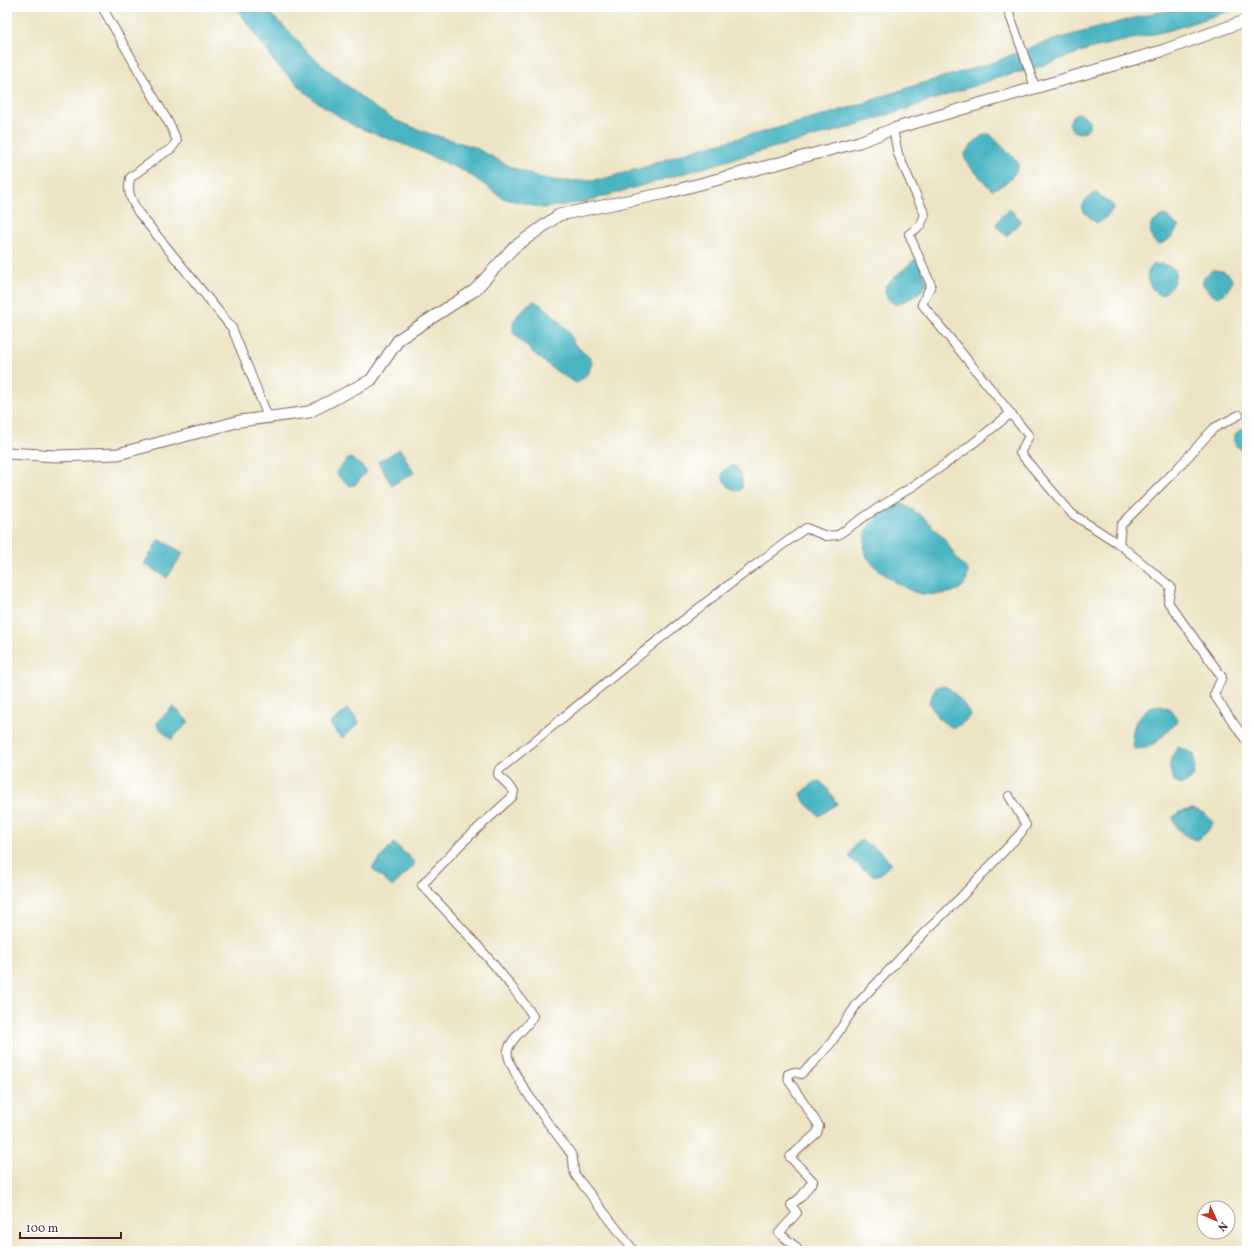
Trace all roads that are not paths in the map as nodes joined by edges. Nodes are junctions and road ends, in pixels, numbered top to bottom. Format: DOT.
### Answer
graph roads {
  1 [pos="102,7"];
  2 [pos="1007,7"];
  3 [pos="1247,20"];
  4 [pos="1035,88"];
  5 [pos="893,129"];
  6 [pos="1010,414"];
  7 [pos="1239,415"];
  8 [pos="268,417"];
  9 [pos="7,453"];
  10 [pos="1119,544"];
  11 [pos="1247,742"];
  12 [pos="1009,796"];
  13 [pos="634,1251"];
  14 [pos="799,1251"];
  1 -- 8 [label="street"];
  2 -- 4 [label="street"];
  3 -- 4 [label="main road"];
  4 -- 5 [label="main road"];
  5 -- 6 [label="street"];
  5 -- 8 [label="main road"];
  6 -- 10 [label="street"];
  6 -- 13 [label="street"];
  7 -- 10 [label="street"];
  8 -- 9 [label="main road"];
  10 -- 11 [label="street"];
  12 -- 14 [label="street"];
}
